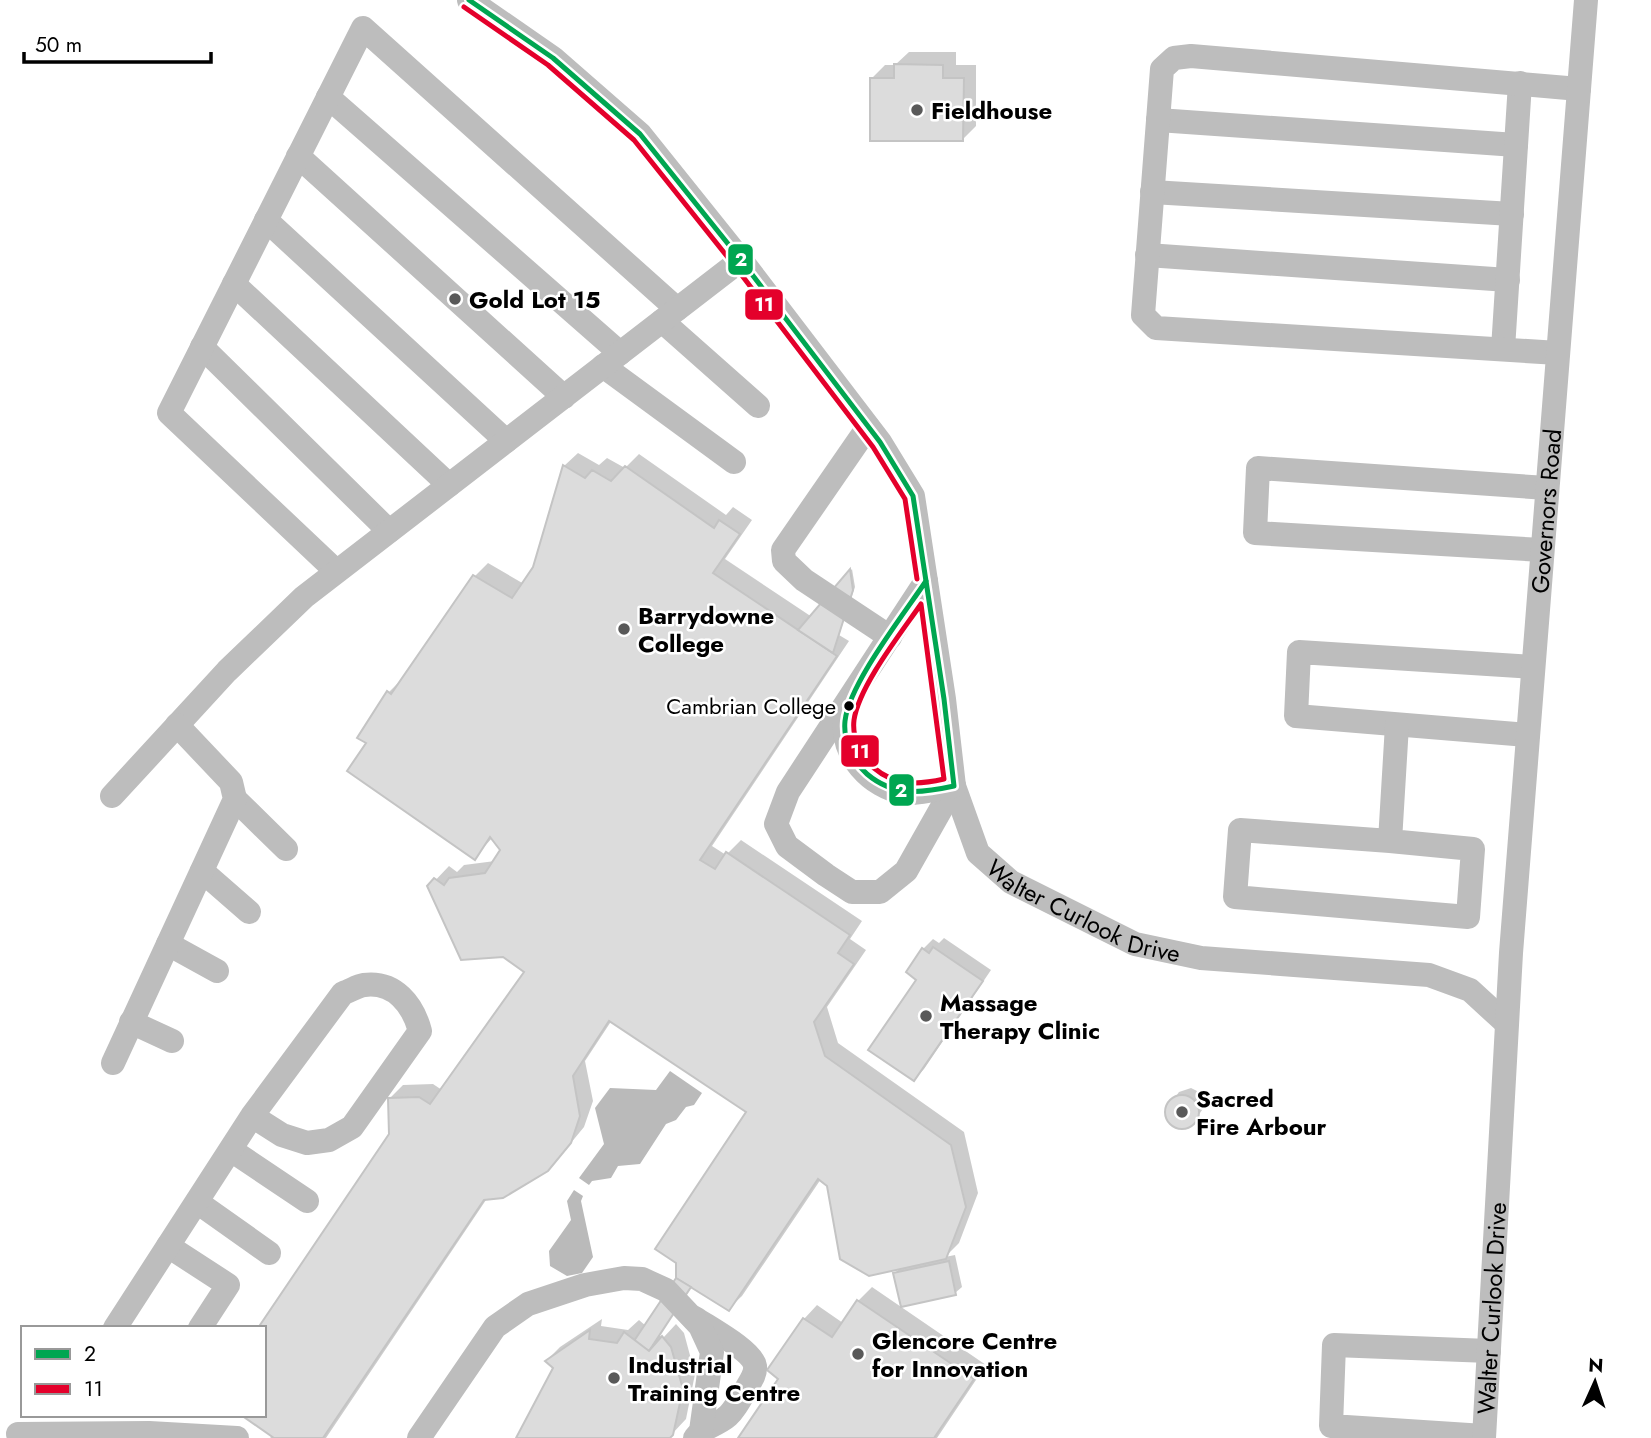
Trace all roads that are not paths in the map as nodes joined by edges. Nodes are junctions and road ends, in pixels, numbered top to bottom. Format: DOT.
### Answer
graph roads {
  1 [pos="469,0"];
  2 [pos="1586,0"];
  3 [pos="1520,83"];
  4 [pos="1579,89"];
  5 [pos="328,97"];
  6 [pos="1158,120"];
  7 [pos="1516,145"];
  8 [pos="298,156"];
  9 [pos="1153,191"];
  10 [pos="1512,214"];
  11 [pos="266,220"];
  12 [pos="1147,255"];
  13 [pos="741,260"];
  14 [pos="1508,280"];
  15 [pos="234,284"];
  16 [pos="670,315"];
  17 [pos="202,347"];
  18 [pos="1503,349"];
  19 [pos="1558,353"];
  20 [pos="612,360"];
  21 [pos="564,397"];
  22 [pos="758,406"];
  23 [pos="868,427"];
  24 [pos="506,441"];
  25 [pos="734,462"];
  26 [pos="449,485"];
  27 [pos="1547,488"];
  28 [pos="388,531"];
  29 [pos="1542,550"];
  30 [pos="336,571"];
  31 [pos="926,581"];
  32 [pos="890,637"];
  33 [pos="1533,667"];
  34 [pos="855,690"];
  35 [pos="1396,724"];
  36 [pos="177,725"];
  37 [pos="1528,735"];
  38 [pos="954,786"];
  39 [pos="112,796"];
  40 [pos="235,799"];
  41 [pos="1390,841"];
  42 [pos="285,849"];
  43 [pos="202,871"];
  44 [pos="249,912"];
  45 [pos="168,944"];
  46 [pos="217,971"];
  47 [pos="131,1022"];
  48 [pos="1506,1023"];
  49 [pos="172,1041"];
  50 [pos="113,1063"];
  51 [pos="252,1116"];
  52 [pos="230,1150"];
  53 [pos="307,1201"];
  54 [pos="197,1202"];
  55 [pos="168,1245"];
  56 [pos="269,1253"];
  57 [pos="688,1314"];
  58 [pos="116,1326"];
  59 [pos="201,1326"];
  60 [pos="1489,1351"];
  61 [pos="34,1417"];
  62 [pos="136,1424"];
  63 [pos="698,1434"];
  64 [pos="10,1436"];
  65 [pos="1484,1437"];
  66 [pos="237,1438"];
  67 [pos="419,1438"];
  1 -- 13 [label="street, Walter Curlook Drive"];
  2 -- 4 [label="street, Governors Road"];
  3 -- 4 [label="street"];
  3 -- 6 [label="street"];
  3 -- 7 [label="street"];
  4 -- 19 [label="street, Governors Road"];
  5 -- 8 [label="street"];
  5 -- 16 [label="street"];
  5 -- 20 [label="street"];
  6 -- 7 [label="street"];
  6 -- 9 [label="street"];
  7 -- 10 [label="street"];
  8 -- 11 [label="street"];
  8 -- 21 [label="street"];
  9 -- 10 [label="street"];
  9 -- 12 [label="street"];
  10 -- 14 [label="street"];
  11 -- 15 [label="street"];
  11 -- 24 [label="street"];
  12 -- 14 [label="street"];
  12 -- 18 [label="street"];
  13 -- 16 [label="street"];
  13 -- 23 [label="street, Walter Curlook Drive"];
  14 -- 18 [label="street"];
  15 -- 17 [label="street"];
  15 -- 26 [label="street"];
  16 -- 20 [label="street"];
  16 -- 22 [label="street"];
  17 -- 28 [label="street"];
  17 -- 30 [label="street"];
  18 -- 19 [label="street"];
  19 -- 27 [label="street, Governors Road"];
  20 -- 21 [label="street"];
  20 -- 25 [label="street"];
  21 -- 24 [label="street"];
  23 -- 31 [label="street, Walter Curlook Drive"];
  23 -- 32 [label="street"];
  24 -- 26 [label="street"];
  26 -- 28 [label="street"];
  27 -- 29 [label="street, Governors Road"];
  27 -- 29 [label="street"];
  28 -- 30 [label="street"];
  29 -- 33 [label="street, Governors Road"];
  30 -- 36 [label="street"];
  31 -- 32 [label="street"];
  31 -- 38 [label="street, Walter Curlook Drive"];
  32 -- 34 [label="street"];
  33 -- 35 [label="street"];
  33 -- 37 [label="street, Governors Road"];
  34 -- 38 [label="street"];
  34 -- 38 [label="street"];
  35 -- 37 [label="street"];
  35 -- 41 [label="street"];
  36 -- 39 [label="street"];
  36 -- 40 [label="street"];
  37 -- 48 [label="street, Governors Road"];
  38 -- 48 [label="street, Walter Curlook Drive"];
  40 -- 42 [label="street"];
  40 -- 43 [label="street"];
  41 -- 41 [label="street"];
  43 -- 44 [label="street"];
  43 -- 45 [label="street"];
  45 -- 46 [label="street"];
  45 -- 47 [label="street"];
  47 -- 49 [label="street"];
  47 -- 50 [label="street"];
  48 -- 60 [label="street, Walter Curlook Drive"];
  51 -- 51 [label="street"];
  51 -- 52 [label="street"];
  52 -- 53 [label="street"];
  52 -- 54 [label="street"];
  54 -- 55 [label="street"];
  54 -- 56 [label="street"];
  55 -- 58 [label="street"];
  55 -- 59 [label="street"];
  57 -- 63 [label="street"];
  57 -- 63 [label="street"];
  57 -- 67 [label="street"];
  60 -- 65 [label="street, Walter Curlook Drive"];
  60 -- 65 [label="street"];
  61 -- 64 [label="street"];
  62 -- 64 [label="street"];
  62 -- 66 [label="street"];
}
